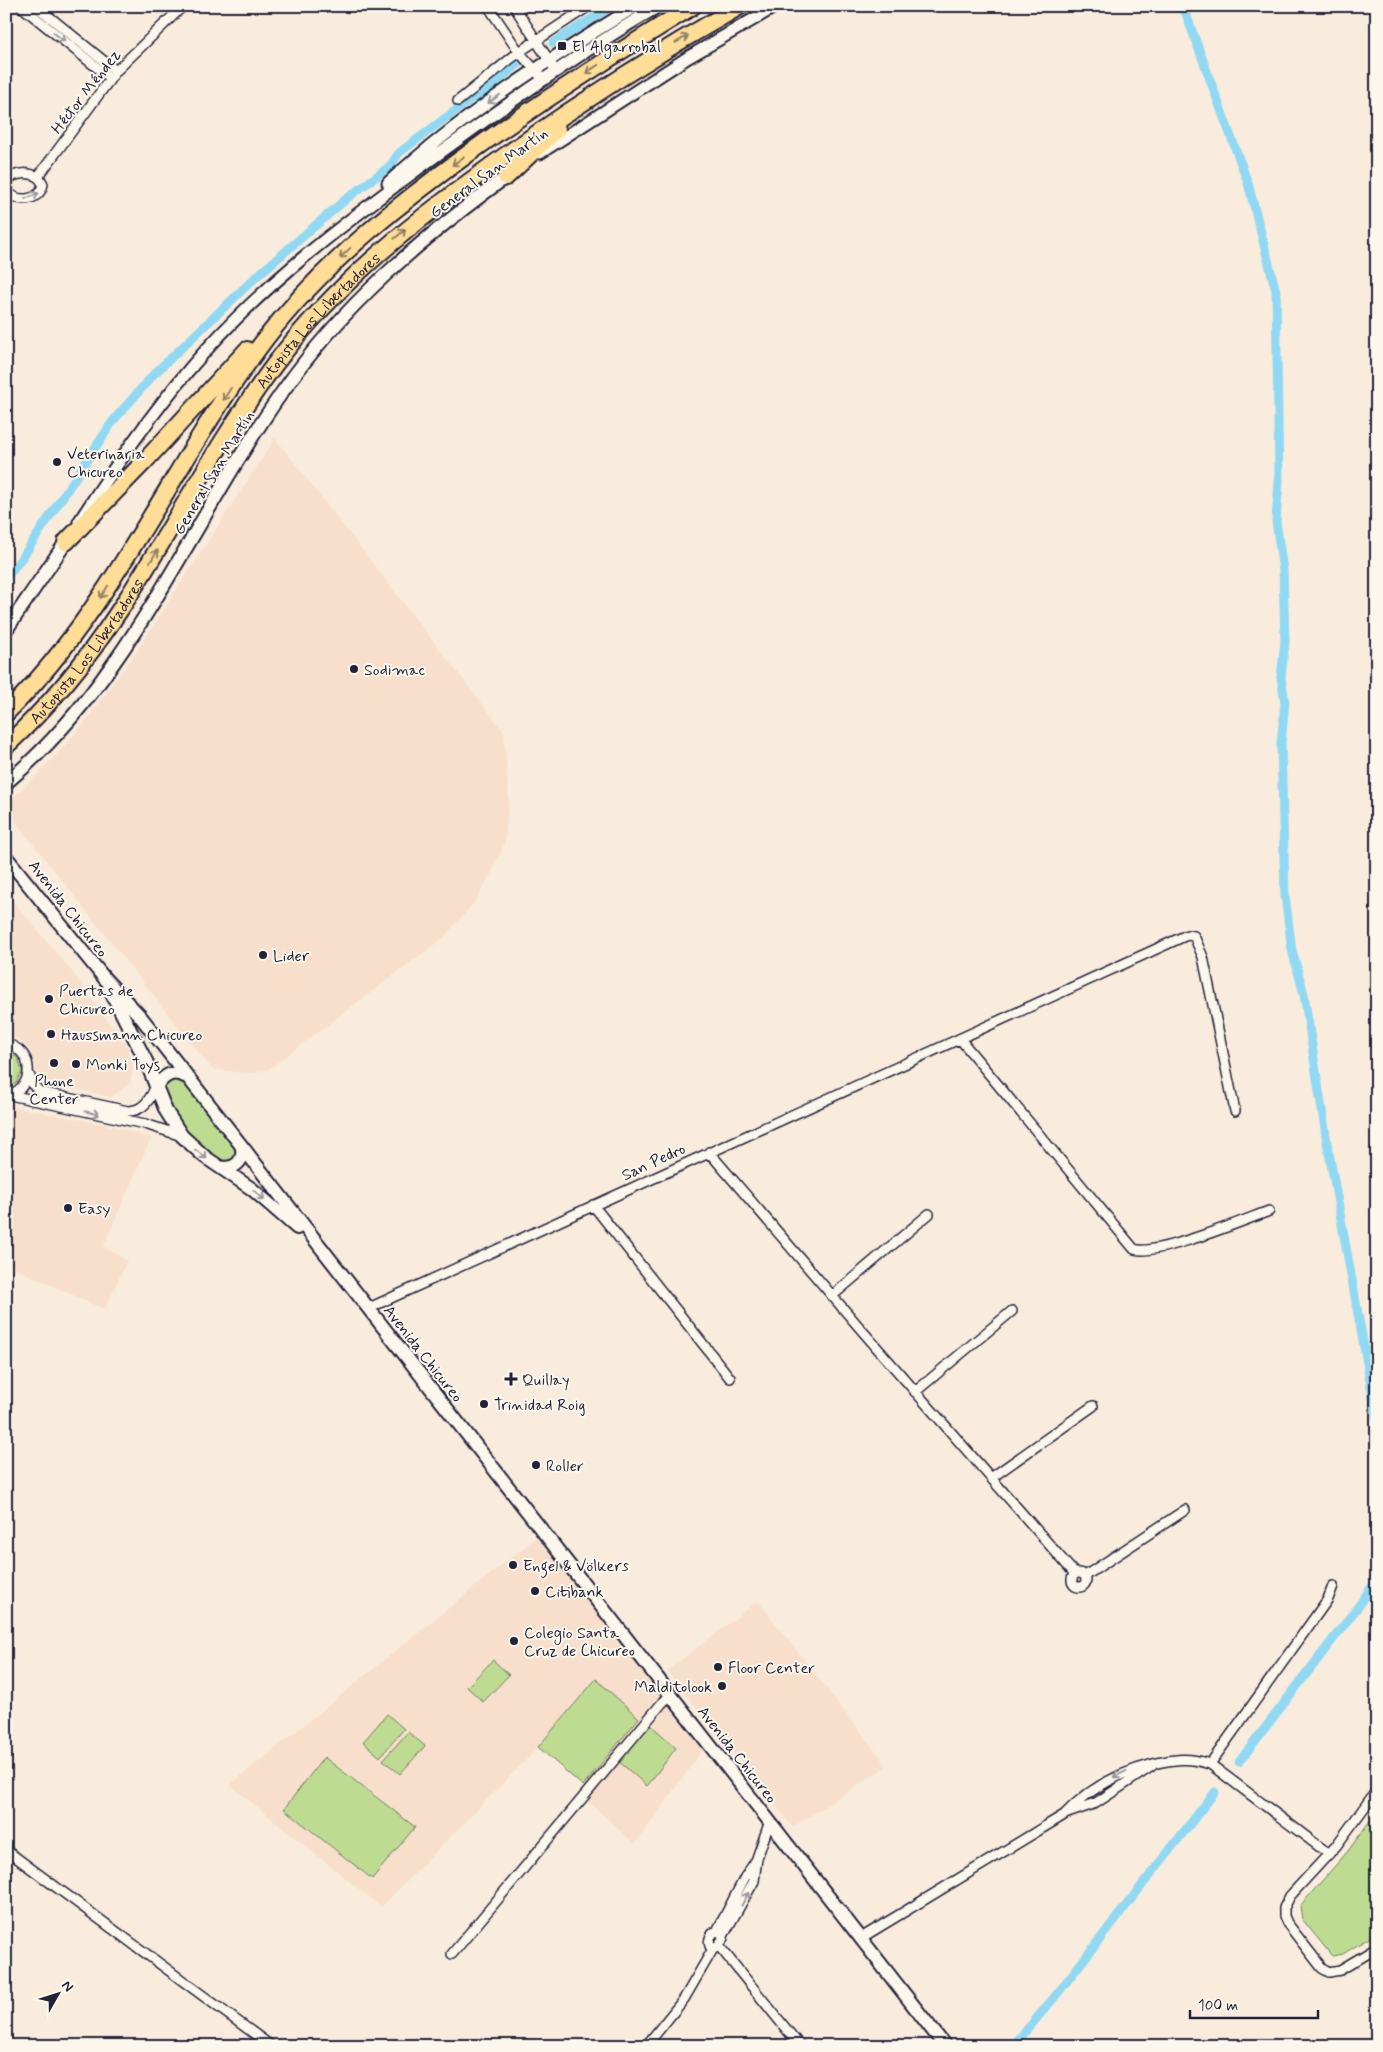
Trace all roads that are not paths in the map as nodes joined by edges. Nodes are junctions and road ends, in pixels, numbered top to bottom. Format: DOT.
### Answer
graph roads {
  1 [pos="21,6"];
  2 [pos="36,6"];
  3 [pos="183,6"];
  4 [pos="488,6"];
  5 [pos="514,6"];
  6 [pos="590,6"];
  7 [pos="636,6"];
  8 [pos="659,6"];
  9 [pos="693,6"];
  10 [pos="740,6"];
  11 [pos="776,6"];
  12 [pos="537,41"];
  13 [pos="519,52"];
  14 [pos="552,66"];
  15 [pos="113,74"];
  16 [pos="539,75"];
  17 [pos="597,93"];
  18 [pos="458,101"];
  19 [pos="38,177"];
  20 [pos="506,177"];
  21 [pos="6,182"];
  22 [pos="6,189"];
  23 [pos="298,300"];
  24 [pos="66,542"];
  25 [pos="6,630"];
  26 [pos="6,713"];
  27 [pos="6,746"];
  28 [pos="6,783"];
  29 [pos="6,857"];
  30 [pos="105,979"];
  31 [pos="960,1039"];
  32 [pos="6,1044"];
  33 [pos="29,1074"];
  34 [pos="188,1077"];
  35 [pos="156,1086"];
  36 [pos="8,1095"];
  37 [pos="1235,1111"];
  38 [pos="182,1136"];
  39 [pos="242,1148"];
  40 [pos="709,1152"];
  41 [pos="220,1166"];
  42 [pos="593,1205"];
  43 [pos="1269,1211"];
  44 [pos="929,1214"];
  45 [pos="320,1248"];
  46 [pos="832,1296"];
  47 [pos="369,1308"];
  48 [pos="1012,1311"];
  49 [pos="730,1378"];
  50 [pos="915,1392"];
  51 [pos="1093,1406"];
  52 [pos="991,1478"];
  53 [pos="1185,1510"];
  54 [pos="1333,1586"];
  55 [pos="671,1695"];
  56 [pos="1154,1764"];
  57 [pos="1210,1764"];
  58 [pos="1377,1790"];
  59 [pos="1064,1815"];
  60 [pos="770,1821"];
  61 [pos="6,1850"];
  62 [pos="1330,1854"];
  63 [pos="862,1938"];
  64 [pos="716,1947"];
  65 [pos="1377,1948"];
  66 [pos="452,1954"];
  67 [pos="271,2046"];
  68 [pos="646,2046"];
  69 [pos="800,2046"];
  70 [pos="945,2046"];
  1 -- 15 [label="street, one-way"];
  2 -- 15 [label="street"];
  3 -- 15 [label="street, Héctor Méndez"];
  4 -- 13 [label="street"];
  5 -- 12 [label="street"];
  6 -- 12 [label="street"];
  7 -- 14 [label="street"];
  8 -- 14 [label="street"];
  9 -- 23 [label="highway, Autopista Los Libertadores, one-way"];
  17 -- 10 [label="highway, Autopista Los Libertadores, one-way"];
  11 -- 20 [label="street, General San Martín"];
  12 -- 13 [label="street"];
  12 -- 14 [label="street"];
  13 -- 16 [label="street"];
  13 -- 18 [label="street"];
  14 -- 16 [label="street"];
  15 -- 19 [label="street, Héctor Méndez"];
  16 -- 24 [label="street"];
  17 -- 20 [label="highway"];
  27 -- 17 [label="highway, Autopista Los Libertadores, one-way"];
  19 -- 21 [label="street"];
  22 -- 19 [label="street, one-way"];
  20 -- 28 [label="main road, General San Martín"];
  23 -- 24 [label="highway"];
  23 -- 26 [label="highway, Autopista Los Libertadores, one-way"];
  24 -- 25 [label="main road"];
  29 -- 30 [label="main road, Avenida Chicureo"];
  30 -- 34 [label="main road, Avenida Chicureo"];
  30 -- 35 [label="main road, Avenida Chicureo"];
  31 -- 37 [label="street, San Pedro"];
  31 -- 40 [label="street, San Pedro"];
  31 -- 43 [label="street"];
  32 -- 33 [label="street"];
  33 -- 35 [label="street"];
  33 -- 36 [label="street"];
  34 -- 35 [label="main road"];
  34 -- 39 [label="main road, Avenida Chicureo"];
  35 -- 38 [label="main road, Avenida Chicureo"];
  36 -- 38 [label="street, one-way"];
  38 -- 41 [label="main road, Avenida Chicureo, one-way"];
  39 -- 41 [label="main road"];
  39 -- 45 [label="main road, Avenida Chicureo"];
  40 -- 42 [label="street, San Pedro"];
  40 -- 46 [label="street"];
  41 -- 45 [label="main road, Avenida Chicureo, one-way"];
  42 -- 47 [label="street, San Pedro"];
  42 -- 49 [label="street"];
  44 -- 46 [label="street"];
  45 -- 47 [label="main road, Avenida Chicureo"];
  46 -- 50 [label="street"];
  47 -- 55 [label="main road, Avenida Chicureo"];
  48 -- 50 [label="street"];
  50 -- 52 [label="street"];
  51 -- 52 [label="street"];
  52 -- 53 [label="street"];
  54 -- 57 [label="street"];
  55 -- 60 [label="main road, Avenida Chicureo"];
  55 -- 66 [label="street"];
  56 -- 57 [label="street"];
  56 -- 59 [label="street"];
  56 -- 59 [label="street, one-way"];
  57 -- 62 [label="street"];
  58 -- 62 [label="street"];
  59 -- 63 [label="street"];
  60 -- 63 [label="main road, Avenida Chicureo"];
  60 -- 64 [label="street"];
  61 -- 67 [label="street"];
  62 -- 65 [label="street"];
  63 -- 70 [label="main road, Avenida Chicureo"];
  64 -- 68 [label="street"];
  64 -- 69 [label="street"];
}
